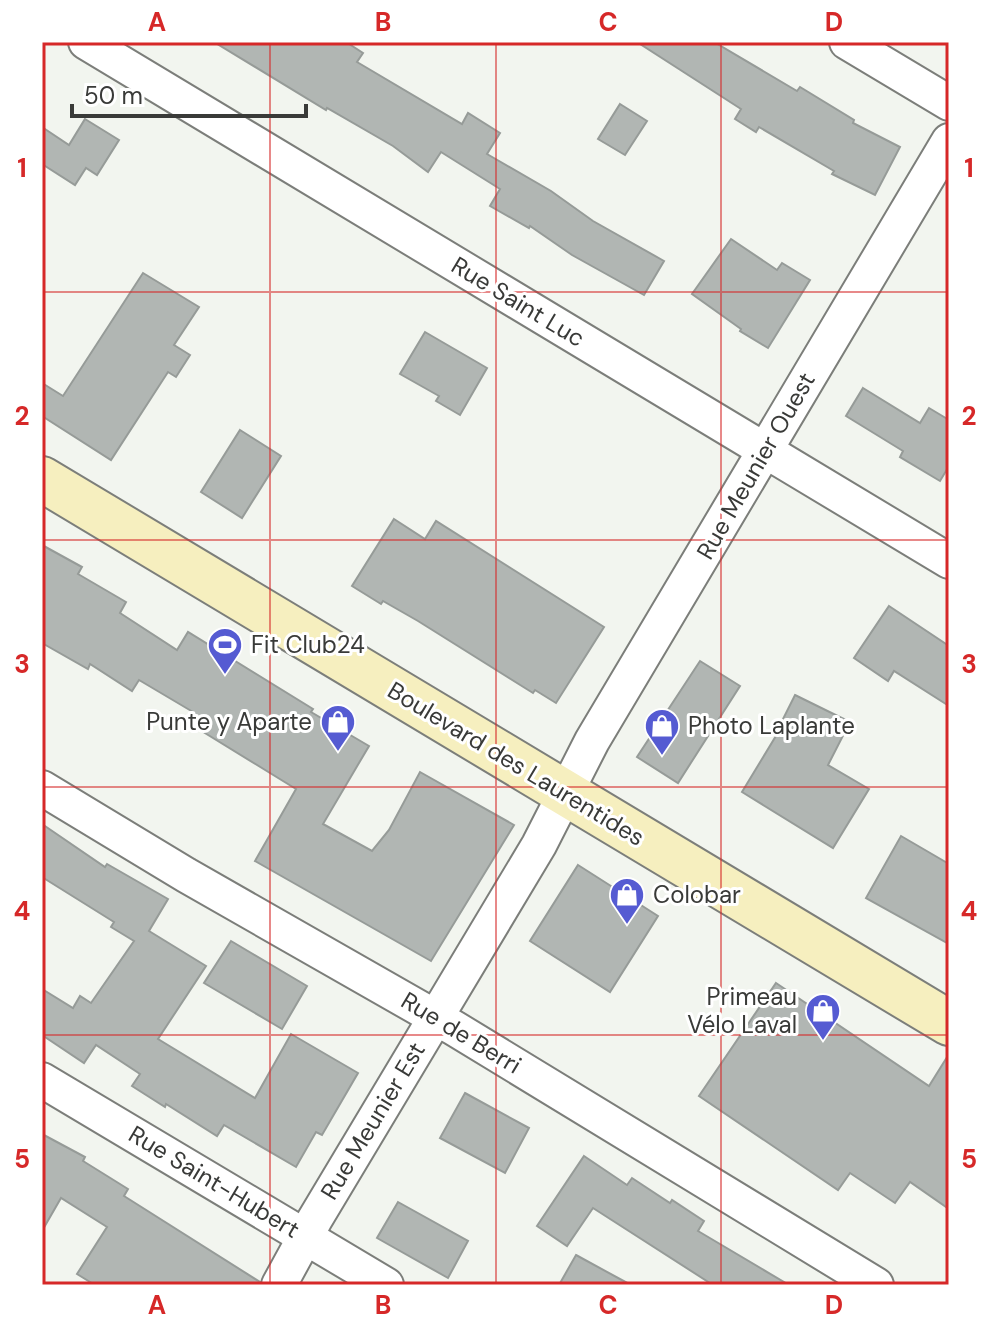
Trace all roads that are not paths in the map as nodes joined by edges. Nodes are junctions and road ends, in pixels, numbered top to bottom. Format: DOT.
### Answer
graph roads {
  1 [pos="86,42"];
  2 [pos="847,42"];
  3 [pos="949,103"];
  4 [pos="949,141"];
  5 [pos="765,451"];
  6 [pos="42,479"];
  7 [pos="949,561"];
  8 [pos="42,788"];
  9 [pos="565,793"];
  10 [pos="434,1017"];
  11 [pos="949,1023"];
  12 [pos="42,1080"];
  13 [pos="305,1236"];
  14 [pos="279,1285"];
  15 [pos="386,1285"];
  16 [pos="876,1285"];
  1 -- 5 [label="street, Rue Saint Luc"];
  2 -- 3 [label="street"];
  4 -- 5 [label="street, Rue Meunier Ouest"];
  5 -- 7 [label="street, Rue Saint Luc"];
  5 -- 9 [label="street, Rue Meunier Ouest"];
  6 -- 9 [label="main road, Boulevard des Laurentides"];
  8 -- 10 [label="street, Rue de Berri"];
  9 -- 10 [label="street, Rue Meunier Est"];
  9 -- 11 [label="main road, Boulevard des Laurentides"];
  10 -- 13 [label="street, Rue Meunier Est"];
  10 -- 16 [label="street, Rue de Berri"];
  12 -- 13 [label="street, Rue Saint-Hubert"];
  13 -- 14 [label="street, Rue Meunier Est"];
  13 -- 15 [label="street, Rue Saint-Hubert"];
}
